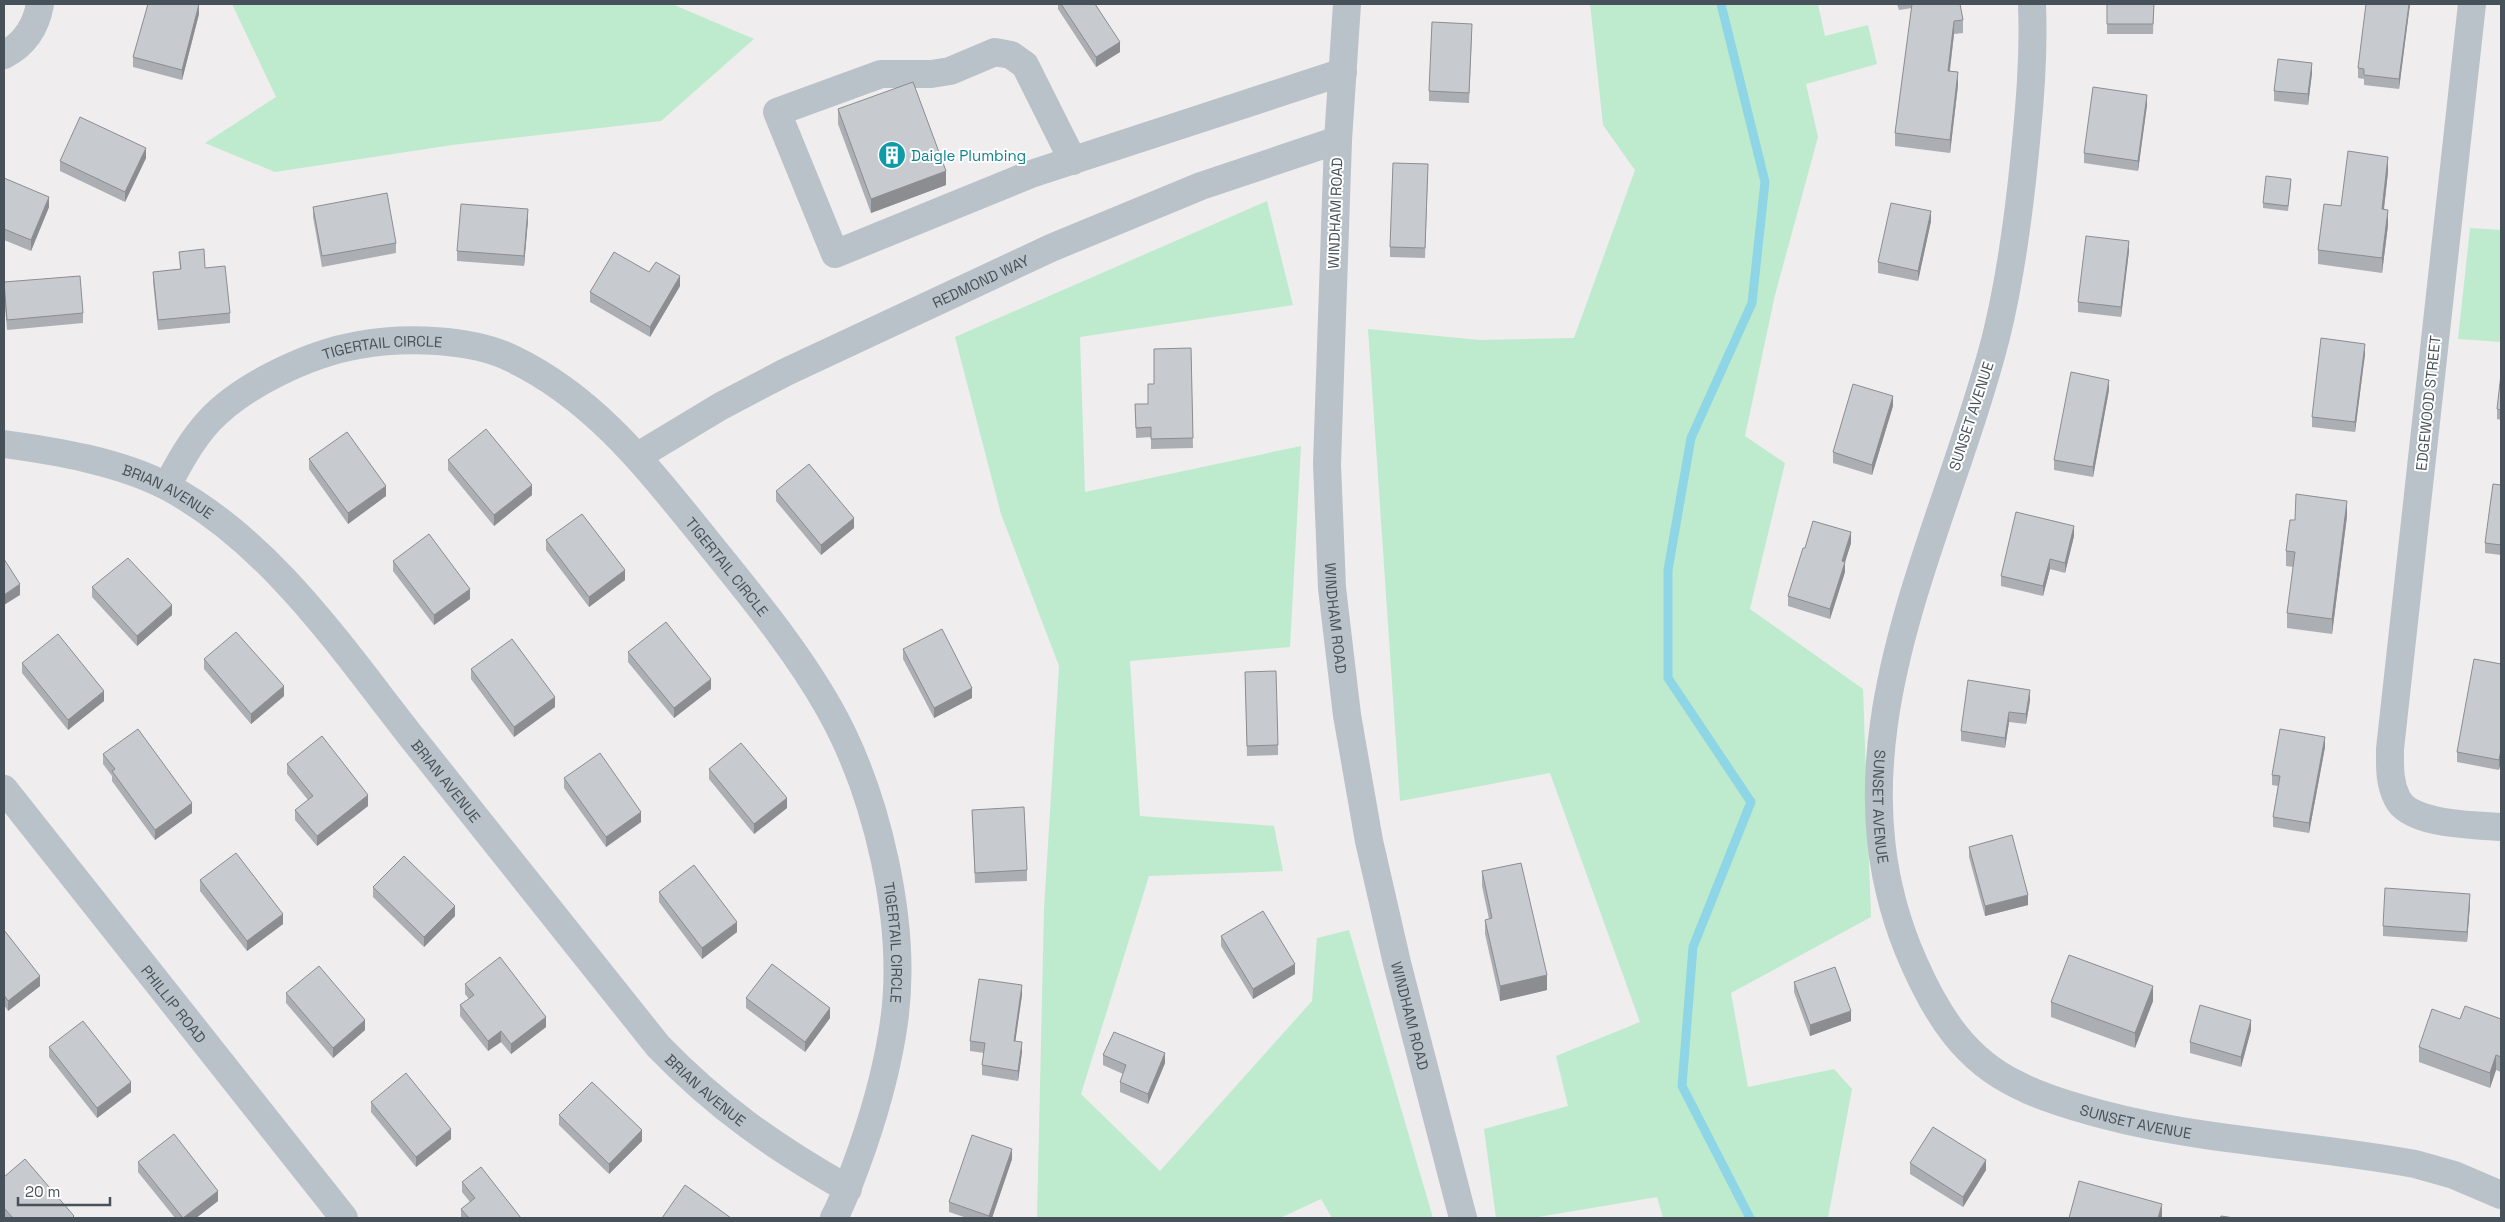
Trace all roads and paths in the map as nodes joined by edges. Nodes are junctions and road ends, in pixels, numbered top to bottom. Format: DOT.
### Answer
graph roads {
  1 [pos="40,4"];
  2 [pos="1347,4"];
  3 [pos="2032,4"];
  4 [pos="2472,4"];
  5 [pos="4,55"];
  6 [pos="1342,72"];
  7 [pos="1338,140"];
  8 [pos="1073,161"];
  9 [pos="4,444"];
  10 [pos="638,456"];
  11 [pos="167,486"];
  12 [pos="4,789"];
  13 [pos="2501,827"];
  14 [pos="848,1189"];
  15 [pos="2501,1195"];
  16 [pos="344,1218"];
  17 [pos="834,1218"];
  18 [pos="1463,1218"];
  1 -- 5 [label="street"];
  2 -- 6 [label="street, WINDHAM ROAD"];
  3 -- 15 [label="street, SUNSET AVENUE"];
  4 -- 13 [label="street, EDGEWOOD STREET"];
  6 -- 7 [label="street, WINDHAM ROAD"];
  6 -- 8 [label="street"];
  7 -- 10 [label="street, REDMOND WAY"];
  7 -- 18 [label="street, WINDHAM ROAD"];
  8 -- 8 [label="street"];
  9 -- 11 [label="street, BRIAN AVENUE"];
  10 -- 11 [label="street, TIGERTAIL CIRCLE"];
  10 -- 14 [label="street, TIGERTAIL CIRCLE"];
  11 -- 14 [label="street, BRIAN AVENUE"];
  12 -- 16 [label="street, PHILLIP ROAD"];
  14 -- 17 [label="street, TIGERTAIL CIRCLE"];
}
